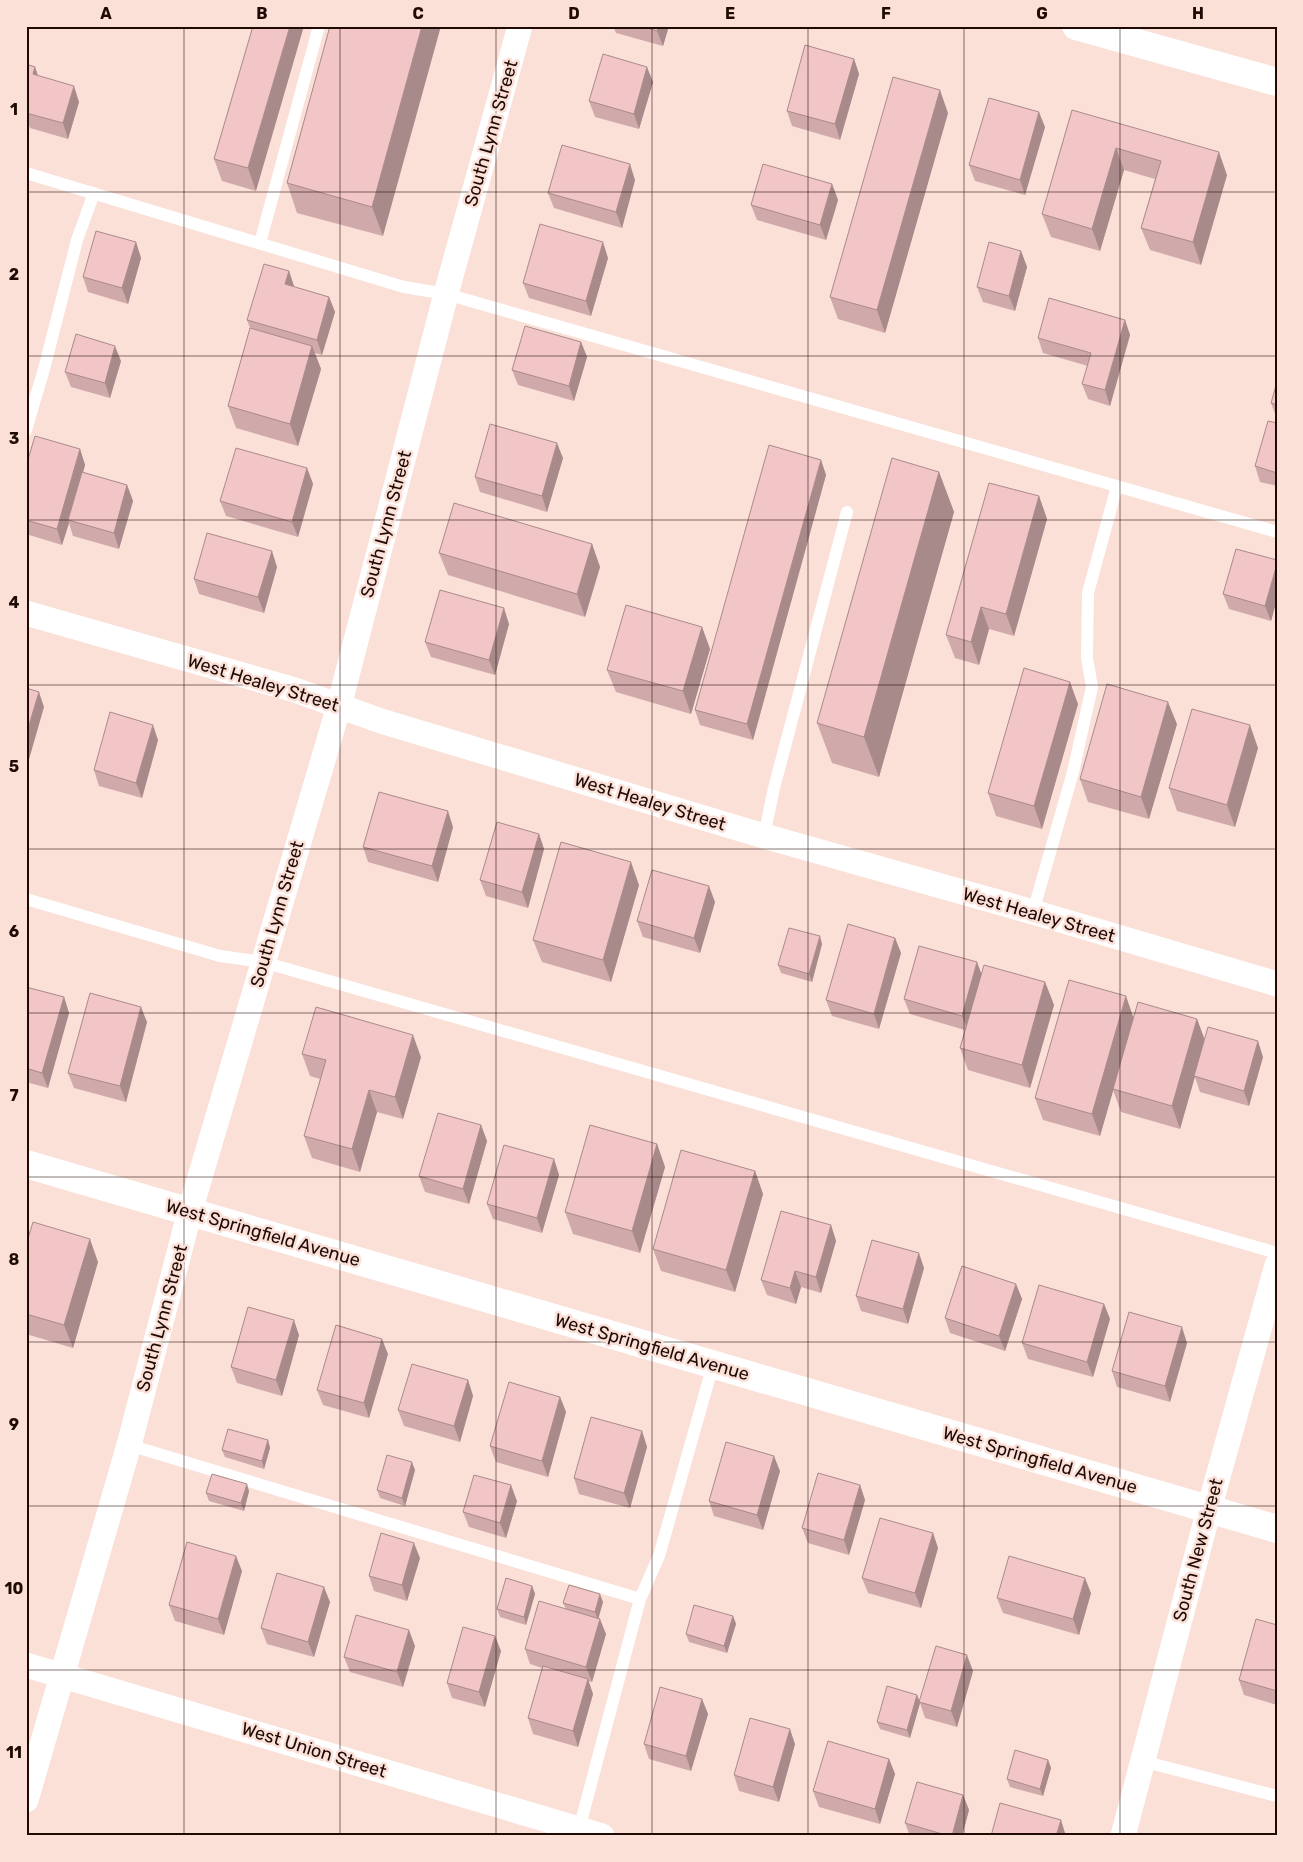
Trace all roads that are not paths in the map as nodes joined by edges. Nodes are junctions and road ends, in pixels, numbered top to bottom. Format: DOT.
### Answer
graph roads {
  1 [pos="319,26"];
  2 [pos="520,26"];
  3 [pos="1076,26"];
  4 [pos="1277,82"];
  5 [pos="26,173"];
  6 [pos="94,194"];
  7 [pos="260,243"];
  8 [pos="446,294"];
  9 [pos="26,430"];
  10 [pos="1117,486"];
  11 [pos="847,512"];
  12 [pos="1277,532"];
  13 [pos="26,613"];
  14 [pos="339,706"];
  15 [pos="764,836"];
  16 [pos="26,899"];
  17 [pos="1033,912"];
  18 [pos="263,962"];
  19 [pos="1277,984"];
  20 [pos="26,1164"];
  21 [pos="190,1211"];
  22 [pos="1277,1253"];
  23 [pos="1277,1266"];
  24 [pos="713,1365"];
  25 [pos="129,1445"];
  26 [pos="1209,1509"];
  27 [pos="1277,1529"];
  28 [pos="640,1599"];
  29 [pos="26,1665"];
  30 [pos="62,1676"];
  31 [pos="1142,1761"];
  32 [pos="1277,1796"];
  33 [pos="26,1800"];
  34 [pos="578,1832"];
  35 [pos="602,1836"];
  36 [pos="1123,1836"];
  1 -- 7 [label="lane"];
  2 -- 8 [label="street, South Lynn Street"];
  3 -- 4 [label="main road"];
  5 -- 6 [label="lane"];
  6 -- 7 [label="lane"];
  6 -- 9 [label="lane"];
  7 -- 8 [label="lane"];
  8 -- 10 [label="lane"];
  8 -- 14 [label="street, South Lynn Street"];
  10 -- 12 [label="lane"];
  10 -- 17 [label="lane"];
  11 -- 15 [label="lane"];
  13 -- 14 [label="street, West Healey Street"];
  14 -- 15 [label="street, West Healey Street"];
  14 -- 18 [label="street, South Lynn Street"];
  15 -- 17 [label="street, West Healey Street"];
  16 -- 18 [label="lane"];
  17 -- 19 [label="street, West Healey Street"];
  18 -- 21 [label="street, South Lynn Street"];
  18 -- 22 [label="lane"];
  20 -- 21 [label="main road, West Springfield Avenue"];
  21 -- 24 [label="main road, West Springfield Avenue"];
  21 -- 25 [label="street, South Lynn Street"];
  23 -- 26 [label="street, South New Street"];
  24 -- 26 [label="main road, West Springfield Avenue"];
  24 -- 28 [label="lane"];
  25 -- 28 [label="lane"];
  25 -- 30 [label="street, South Lynn Street"];
  26 -- 27 [label="main road, West Springfield Avenue"];
  26 -- 31 [label="street, South New Street"];
  28 -- 34 [label="lane"];
  29 -- 30 [label="street, West Union Street"];
  30 -- 33 [label="street, South Lynn Street"];
  30 -- 34 [label="street, West Union Street"];
  31 -- 32 [label="lane"];
  31 -- 36 [label="street, South New Street"];
  34 -- 35 [label="street, West Union Street"];
}
